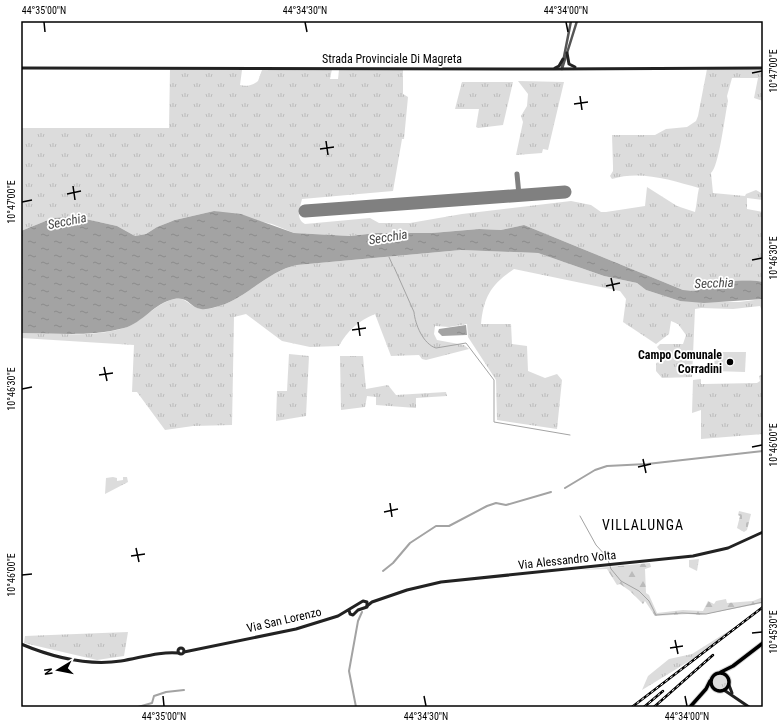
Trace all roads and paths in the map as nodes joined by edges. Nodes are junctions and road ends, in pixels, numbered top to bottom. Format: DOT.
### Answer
graph roads {
  1 [pos="571,21"];
  2 [pos="577,21"];
  3 [pos="567,53"];
  4 [pos="563,59"];
  5 [pos="21,68"];
  6 [pos="763,68"];
  7 [pos="540,69"];
  8 [pos="562,69"];
  9 [pos="589,69"];
  10 [pos="763,532"];
  11 [pos="367,604"];
  12 [pos="349,610"];
  13 [pos="350,614"];
  14 [pos="338,616"];
  15 [pos="763,643"];
  16 [pos="21,644"];
  17 [pos="733,666"];
  18 [pos="721,672"];
  19 [pos="729,678"];
  20 [pos="711,680"];
  21 [pos="729,685"];
  22 [pos="716,690"];
  23 [pos="724,690"];
  24 [pos="702,694"];
  25 [pos="734,696"];
  26 [pos="690,707"];
  27 [pos="748,707"];
  1 -- 4 [label="street"];
  2 -- 3 [label="street"];
  3 -- 8 [label="street"];
  3 -- 9 [label="main road"];
  4 -- 7 [label="main road"];
  4 -- 8 [label="street"];
  5 -- 7 [label="main road, Strada Provinciale Di Magreta"];
  6 -- 9 [label="main road, Strada Provinciale Di Magreta"];
  7 -- 8 [label="main road, Strada Provinciale Di Magreta"];
  8 -- 9 [label="main road, Strada Provinciale Di Magreta"];
  10 -- 11 [label="main road, Via Alessandro Volta"];
  11 -- 12 [label="main road"];
  11 -- 13 [label="main road"];
  12 -- 13 [label="main road"];
  12 -- 14 [label="main road"];
  13 -- 14 [label="main road"];
  14 -- 16 [label="main road, Via San Lorenzo"];
  15 -- 17 [label="main road"];
  17 -- 18 [label="main road"];
  17 -- 19 [label="main road"];
  18 -- 19 [label="main road"];
  18 -- 20 [label="main road"];
  19 -- 21 [label="main road"];
  20 -- 22 [label="main road"];
  20 -- 24 [label="main road"];
  21 -- 23 [label="main road"];
  21 -- 25 [label="main road"];
  22 -- 23 [label="main road"];
  22 -- 24 [label="main road"];
  23 -- 25 [label="main road"];
  24 -- 26 [label="main road"];
  25 -- 27 [label="main road"];
}
